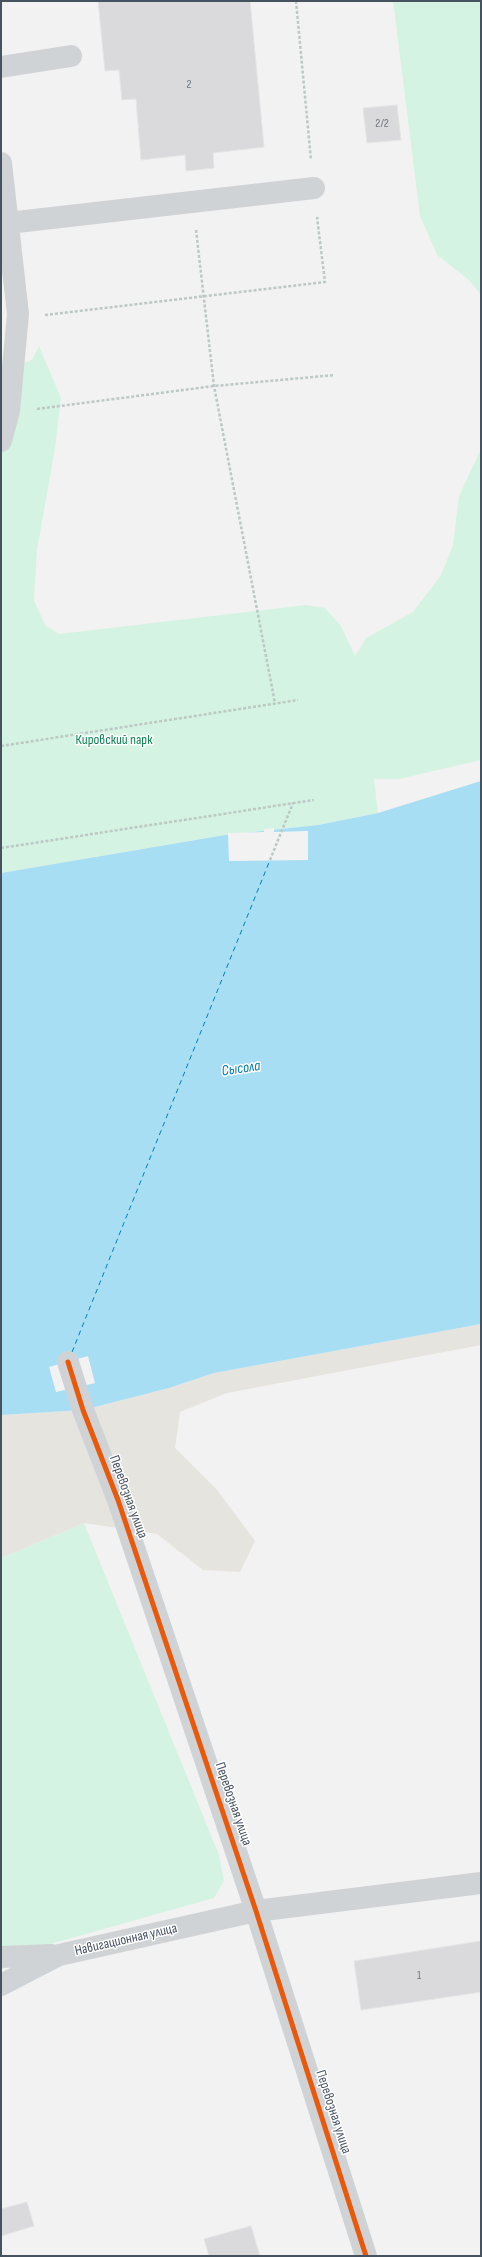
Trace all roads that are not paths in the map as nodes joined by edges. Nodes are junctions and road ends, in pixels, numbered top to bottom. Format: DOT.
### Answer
graph roads {
  1 [pos="72,56"];
  2 [pos="1,67"];
  3 [pos="1,163"];
  4 [pos="2,188"];
  5 [pos="314,188"];
  6 [pos="8,223"];
  7 [pos="1,441"];
  8 [pos="68,1362"];
  9 [pos="481,1883"];
  10 [pos="256,1911"];
  11 [pos="59,1955"];
  12 [pos="1,1957"];
  13 [pos="1,1985"];
  14 [pos="366,2256"];
  1 -- 2 [label="street"];
  3 -- 4 [label="street"];
  4 -- 6 [label="street"];
  5 -- 6 [label="street"];
  6 -- 7 [label="street"];
  8 -- 10 [label="street, Перевозная улица"];
  9 -- 10 [label="street, Навигационная улица"];
  10 -- 11 [label="street, Навигационная улица"];
  10 -- 14 [label="street, Перевозная улица"];
  11 -- 12 [label="street"];
  11 -- 13 [label="street, Навигационная улица"];
}
